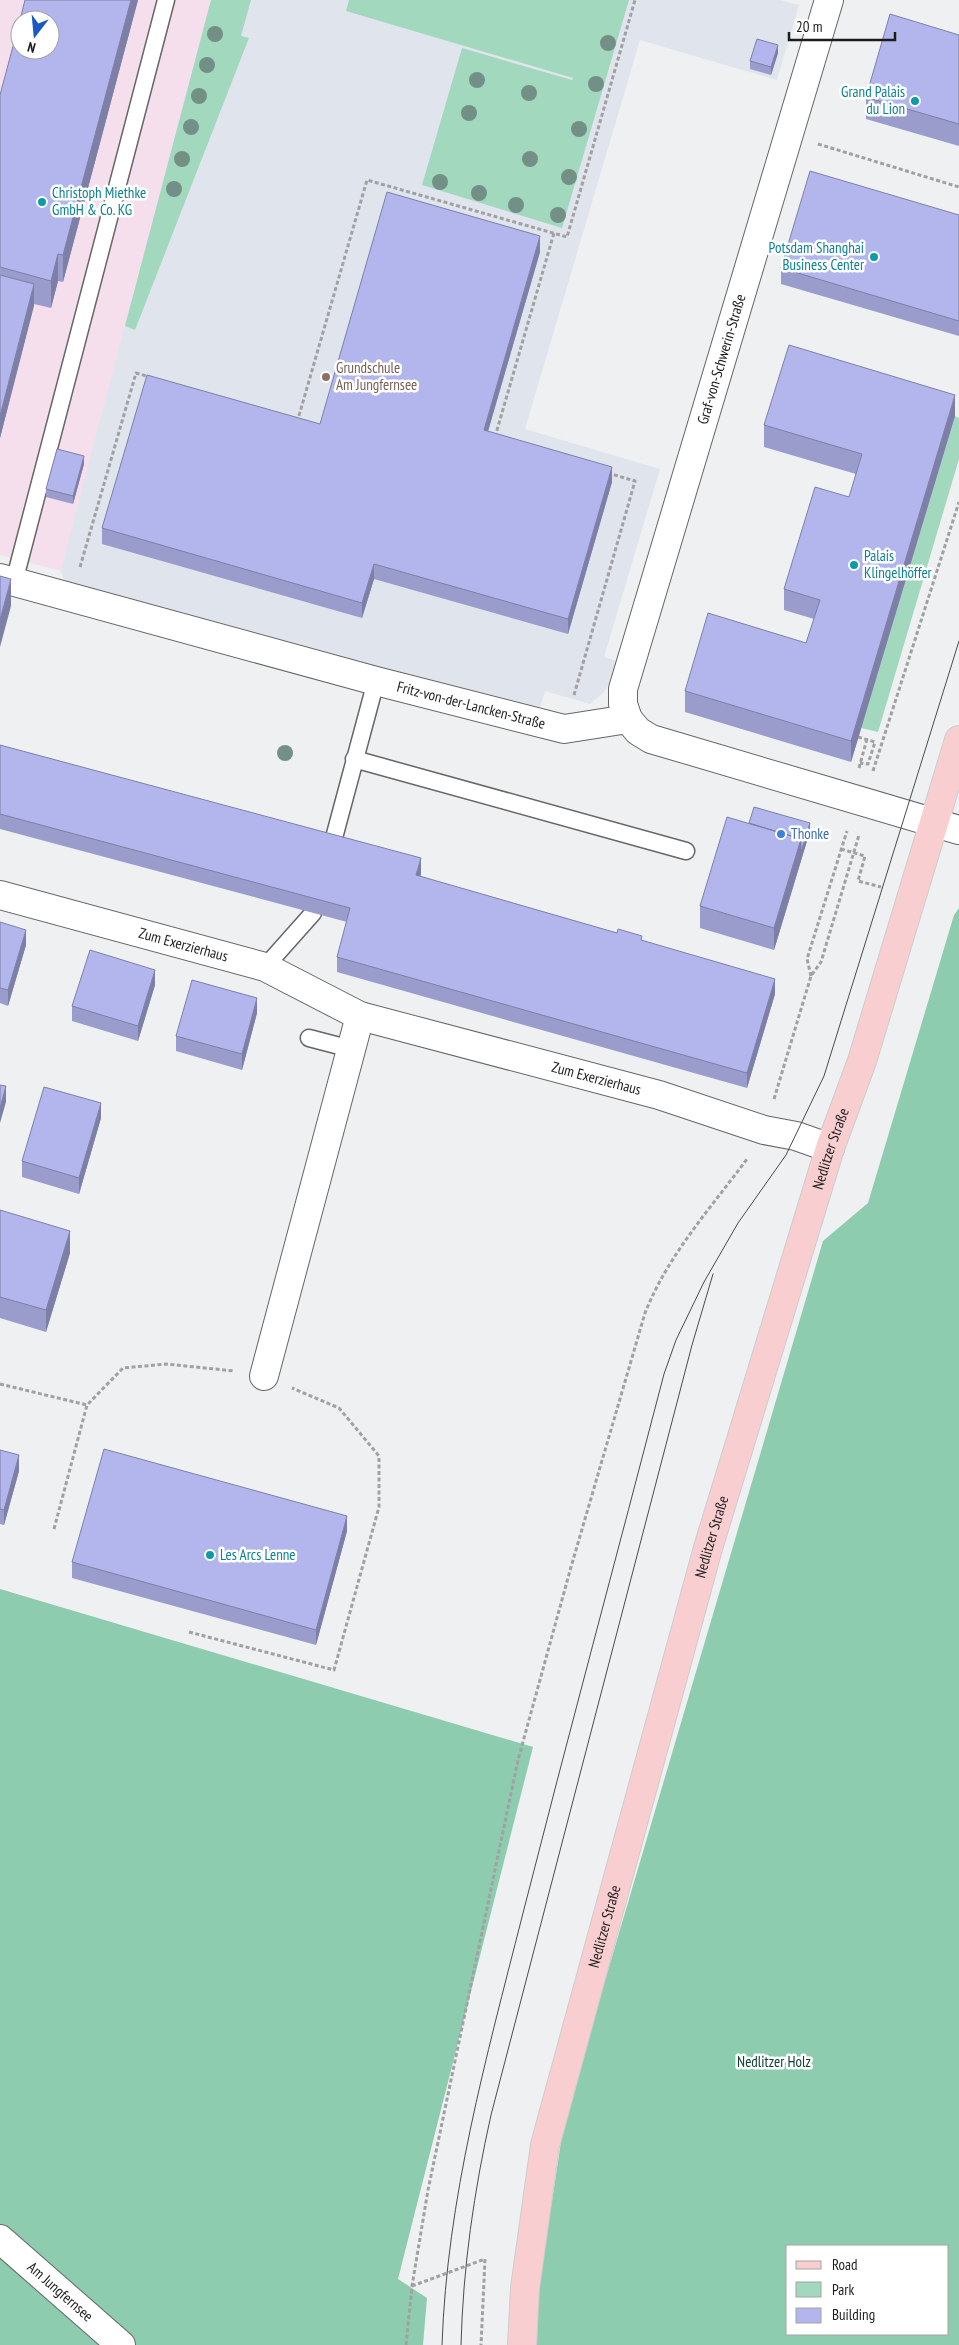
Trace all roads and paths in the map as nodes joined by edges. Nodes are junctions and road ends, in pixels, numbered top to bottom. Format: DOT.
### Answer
graph roads {
  1 [pos="166,0"];
  2 [pos="635,0"];
  3 [pos="830,0"];
  4 [pos="789,135"];
  5 [pos="959,187"];
  6 [pos="554,233"];
  7 [pos="155,378"];
  8 [pos="288,416"];
  9 [pos="494,440"];
  10 [pos="607,472"];
  11 [pos="959,502"];
  12 [pos="7,580"];
  13 [pos="72,598"];
  14 [pos="376,681"];
  15 [pos="628,719"];
  16 [pos="564,729"];
  17 [pos="858,737"];
  18 [pos="867,739"];
  19 [pos="959,740"];
  20 [pos="354,759"];
  21 [pos="863,802"];
  22 [pos="947,826"];
  23 [pos="330,849"];
  24 [pos="841,849"];
  25 [pos="686,851"];
  26 [pos="854,853"];
  27 [pos="0,895"];
  28 [pos="912,896"];
  29 [pos="313,913"];
  30 [pos="265,967"];
  31 [pos="811,976"];
  32 [pos="360,1016"];
  33 [pos="309,1038"];
  34 [pos="350,1050"];
  35 [pos="764,1130"];
  36 [pos="830,1148"];
  37 [pos="264,1376"];
  38 [pos="0,1384"];
  39 [pos="87,1405"];
  40 [pos="54,1529"];
  41 [pos="189,1632"];
  42 [pos="0,2239"];
  43 [pos="412,2286"];
  44 [pos="121,2345"];
  45 [pos="406,2345"];
  46 [pos="482,2345"];
  47 [pos="522,2345"];
  1 -- 12 [label="lane"];
  2 -- 6 [label="path"];
  3 -- 4 [label="street, Graf-von-Schwerin-Straße"];
  4 -- 5 [label="path"];
  4 -- 15 [label="street, Graf-von-Schwerin-Straße"];
  6 -- 8 [label="path"];
  6 -- 9 [label="path"];
  7 -- 13 [label="path"];
  10 -- 16 [label="path"];
  11 -- 21 [label="path"];
  12 -- 13 [label="street, Fritz-von-der-Lancken-Straße"];
  13 -- 14 [label="street, Fritz-von-der-Lancken-Straße"];
  14 -- 16 [label="street, Fritz-von-der-Lancken-Straße"];
  14 -- 20 [label="lane"];
  15 -- 16 [label="street, Fritz-von-der-Lancken-Straße"];
  15 -- 21 [label="street"];
  17 -- 18 [label="path"];
  18 -- 18 [label="path"];
  19 -- 22 [label="main road, Nedlitzer Straße"];
  20 -- 23 [label="lane"];
  20 -- 25 [label="lane"];
  21 -- 22 [label="street"];
  21 -- 24 [label="path"];
  21 -- 26 [label="path"];
  22 -- 28 [label="main road, Nedlitzer Straße"];
  24 -- 26 [label="path"];
  24 -- 31 [label="path"];
  26 -- 28 [label="path"];
  26 -- 31 [label="path"];
  27 -- 30 [label="street, Zum Exerzierhaus"];
  28 -- 36 [label="main road, Nedlitzer Straße"];
  29 -- 30 [label="lane"];
  30 -- 32 [label="street, Zum Exerzierhaus"];
  31 -- 35 [label="path"];
  32 -- 34 [label="street"];
  32 -- 35 [label="street, Zum Exerzierhaus"];
  33 -- 34 [label="lane"];
  34 -- 37 [label="street"];
  35 -- 36 [label="street, Zum Exerzierhaus"];
  35 -- 43 [label="path"];
  36 -- 47 [label="main road, Nedlitzer Straße"];
  37 -- 39 [label="path"];
  37 -- 41 [label="path"];
  38 -- 39 [label="path"];
  39 -- 40 [label="path"];
  42 -- 44 [label="street, Am Jungfernsee"];
  43 -- 45 [label="path"];
  43 -- 46 [label="path"];
}
